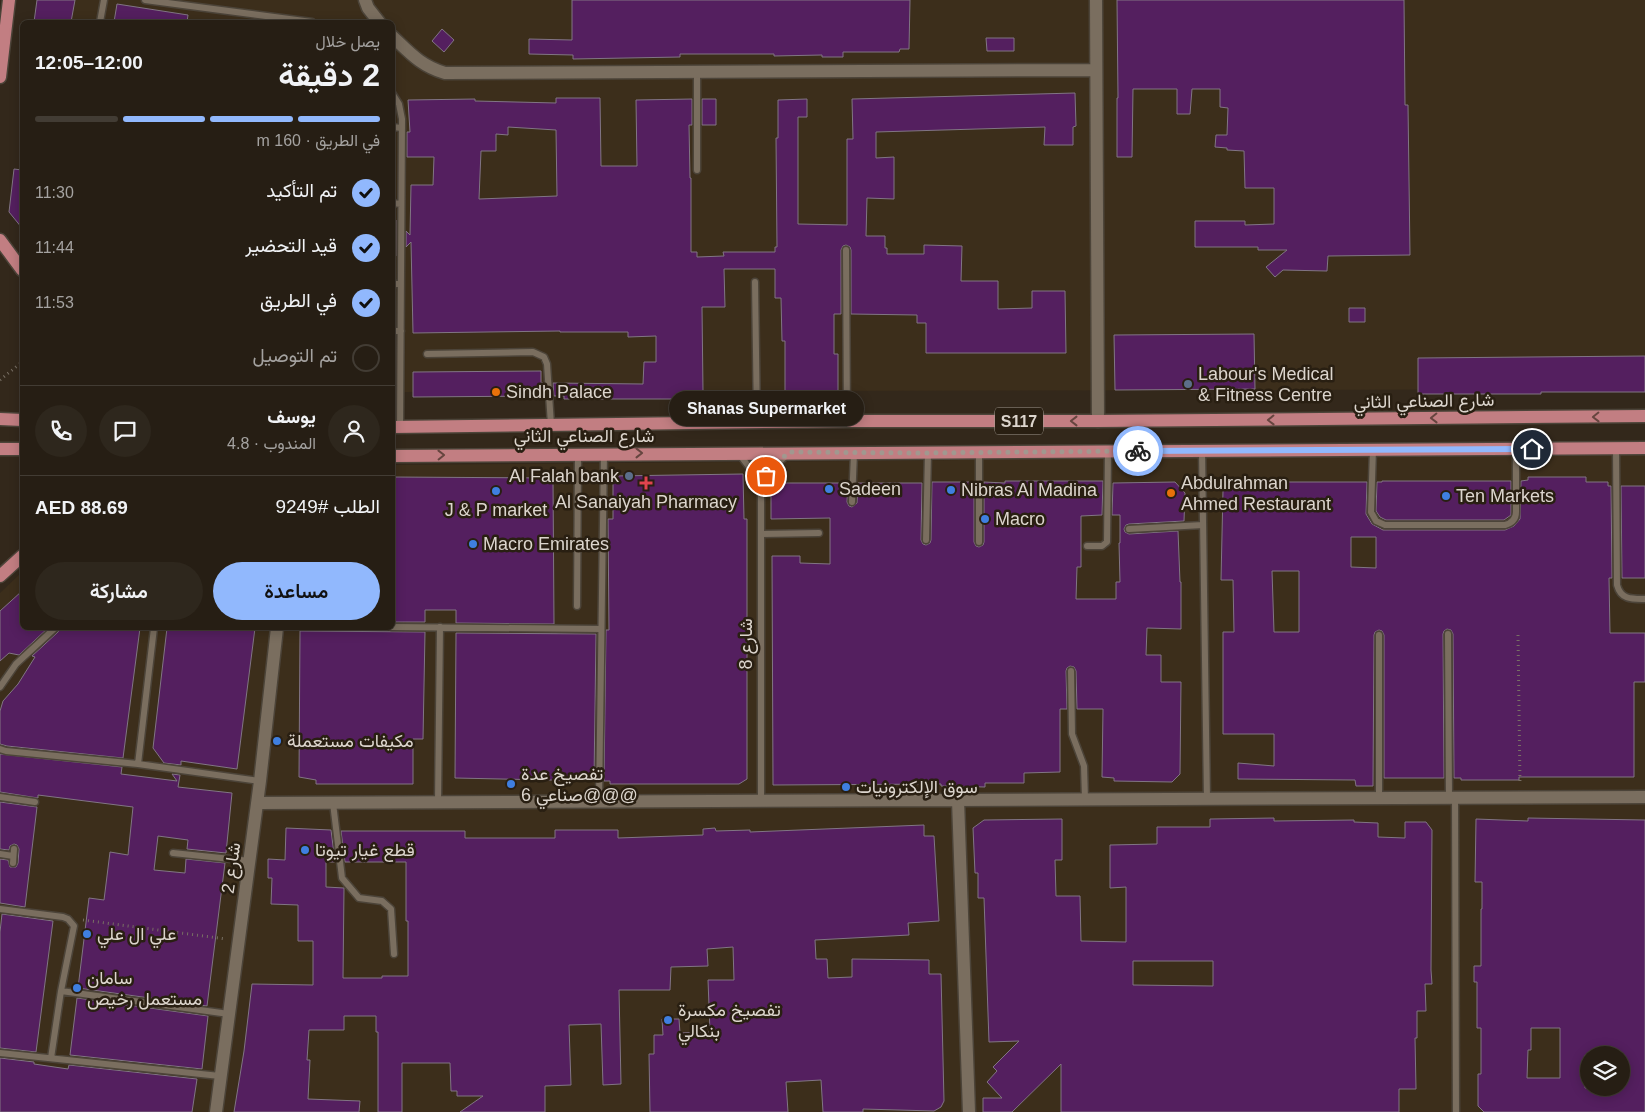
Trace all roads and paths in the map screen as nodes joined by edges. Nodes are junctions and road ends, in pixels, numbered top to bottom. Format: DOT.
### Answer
graph roads {
  1 [pos="9,0"];
  2 [pos="104,0"];
  3 [pos="145,0"];
  4 [pos="365,0"];
  5 [pos="1096,0"];
  6 [pos="100,20"];
  7 [pos="297,20"];
  8 [pos="377,20"];
  9 [pos="395,39"];
  10 [pos="1096,70"];
  11 [pos="697,72"];
  12 [pos="0,77"];
  13 [pos="395,98"];
  14 [pos="395,127"];
  15 [pos="402,128"];
  16 [pos="697,170"];
  17 [pos="395,203"];
  18 [pos="402,204"];
  19 [pos="0,240"];
  20 [pos="846,250"];
  21 [pos="20,267"];
  22 [pos="756,282"];
  23 [pos="395,284"];
  24 [pos="401,284"];
  25 [pos="395,331"];
  26 [pos="401,331"];
  27 [pos="426,354"];
  28 [pos="20,364"];
  29 [pos="0,380"];
  30 [pos="1645,416"];
  31 [pos="0,419"];
  32 [pos="20,420"];
  33 [pos="847,421"];
  34 [pos="1098,421"];
  35 [pos="757,422"];
  36 [pos="551,425"];
  37 [pos="396,427"];
  38 [pos="0,448"];
  39 [pos="1616,448"];
  40 [pos="1645,448"];
  41 [pos="20,449"];
  42 [pos="1374,449"];
  43 [pos="1516,449"];
  44 [pos="1202,450"];
  45 [pos="1108,451"];
  46 [pos="790,452"];
  47 [pos="854,452"];
  48 [pos="979,452"];
  49 [pos="604,453"];
  50 [pos="738,453"];
  51 [pos="928,453"];
  52 [pos="578,454"];
  53 [pos="395,456"];
  54 [pos="761,487"];
  55 [pos="852,502"];
  56 [pos="1203,524"];
  57 [pos="1129,529"];
  58 [pos="819,533"];
  59 [pos="761,534"];
  60 [pos="926,540"];
  61 [pos="979,542"];
  62 [pos="1087,546"];
  63 [pos="20,558"];
  64 [pos="0,576"];
  65 [pos="1645,599"];
  66 [pos="577,606"];
  67 [pos="395,627"];
  68 [pos="440,627"];
  69 [pos="601,629"];
  70 [pos="53,630"];
  71 [pos="154,630"];
  72 [pos="277,630"];
  73 [pos="1448,634"];
  74 [pos="1379,635"];
  75 [pos="1518,635"];
  76 [pos="1070,671"];
  77 [pos="0,687"];
  78 [pos="0,749"];
  79 [pos="138,764"];
  80 [pos="260,781"];
  81 [pos="0,797"];
  82 [pos="1645,797"];
  83 [pos="1379,798"];
  84 [pos="1452,798"];
  85 [pos="1520,798"];
  86 [pos="1207,799"];
  87 [pos="19,800"];
  88 [pos="958,800"];
  89 [pos="1085,800"];
  90 [pos="599,801"];
  91 [pos="761,801"];
  92 [pos="35,802"];
  93 [pos="438,802"];
  94 [pos="257,803"];
  95 [pos="333,803"];
  96 [pos="18,808"];
  97 [pos="173,853"];
  98 [pos="0,854"];
  99 [pos="13,856"];
  100 [pos="250,861"];
  101 [pos="0,909"];
  102 [pos="72,922"];
  103 [pos="239,941"];
  104 [pos="394,954"];
  105 [pos="61,991"];
  106 [pos="229,1014"];
  107 [pos="0,1053"];
  108 [pos="51,1058"];
  109 [pos="220,1076"];
  110 [pos="216,1112"];
  111 [pos="968,1112"];
  112 [pos="1456,1112"];
  1 -- 12 [label="main road"];
  2 -- 6 [label="lane"];
  3 -- 7 [label="lane"];
  4 -- 8 [label="street"];
  5 -- 10 [label="street"];
  9 -- 11 [label="street"];
  10 -- 11 [label="street"];
  10 -- 34 [label="street"];
  11 -- 16 [label="lane"];
  13 -- 15 [label="lane"];
  14 -- 15 [label="lane"];
  15 -- 18 [label="lane"];
  17 -- 18 [label="lane"];
  18 -- 24 [label="lane"];
  19 -- 21 [label="main road"];
  20 -- 33 [label="lane"];
  22 -- 35 [label="lane"];
  23 -- 24 [label="lane"];
  24 -- 26 [label="lane"];
  25 -- 26 [label="lane"];
  26 -- 37 [label="lane"];
  27 -- 36 [label="lane"];
  28 -- 29 [label="path"];
  30 -- 34 [label="main road, شارع الصناعي الثاني / S117, one-way"];
  31 -- 32 [label="main road"];
  34 -- 33 [label="main road, شارع الصناعي الثاني / S117, one-way"];
  33 -- 35 [label="main road, شارع الصناعي الثاني / S117"];
  35 -- 36 [label="main road, شارع الصناعي الثاني / S117"];
  36 -- 37 [label="main road, شارع الصناعي الثاني / S117"];
  38 -- 41 [label="main road"];
  39 -- 40 [label="main road, شارع الصناعي الثاني / S117"];
  39 -- 43 [label="main road, شارع الصناعي الثاني / S117"];
  39 -- 65 [label="lane"];
  42 -- 43 [label="main road, شارع الصناعي الثاني / S117"];
  42 -- 43 [label="lane"];
  42 -- 44 [label="main road, شارع الصناعي الثاني / S117"];
  44 -- 45 [label="main road, شارع الصناعي الثاني / S117"];
  44 -- 56 [label="lane"];
  45 -- 48 [label="main road, شارع الصناعي الثاني / S117"];
  45 -- 62 [label="lane"];
  46 -- 47 [label="main road, شارع الصناعي الثاني / S117"];
  46 -- 50 [label="main road, شارع الصناعي الثاني / S117"];
  46 -- 54 [label="lane"];
  47 -- 51 [label="main road, شارع الصناعي الثاني / S117"];
  47 -- 55 [label="lane"];
  48 -- 51 [label="main road, شارع الصناعي الثاني / S117"];
  48 -- 61 [label="lane"];
  49 -- 50 [label="main road, شارع الصناعي الثاني / S117, one-way"];
  49 -- 52 [label="main road, شارع الصناعي الثاني / S117"];
  49 -- 69 [label="lane"];
  50 -- 54 [label="lane"];
  51 -- 60 [label="lane"];
  53 -- 52 [label="main road, شارع الصناعي الثاني / S117, one-way"];
  52 -- 66 [label="lane"];
  54 -- 59 [label="lane, شارع 8"];
  56 -- 57 [label="lane"];
  56 -- 86 [label="lane"];
  58 -- 59 [label="lane"];
  59 -- 91 [label="lane, شارع 8"];
  63 -- 64 [label="main road"];
  67 -- 68 [label="lane"];
  68 -- 69 [label="lane"];
  68 -- 93 [label="lane"];
  69 -- 90 [label="lane"];
  70 -- 77 [label="lane"];
  71 -- 79 [label="lane"];
  72 -- 80 [label="street, شارع 2"];
  73 -- 84 [label="lane"];
  74 -- 83 [label="lane"];
  75 -- 85 [label="path"];
  76 -- 89 [label="lane"];
  78 -- 79 [label="lane"];
  79 -- 80 [label="lane"];
  80 -- 94 [label="street, شارع 2"];
  81 -- 87 [label="lane"];
  82 -- 85 [label="street"];
  83 -- 84 [label="street"];
  83 -- 86 [label="street"];
  84 -- 85 [label="street"];
  84 -- 112 [label="lane"];
  86 -- 89 [label="street"];
  87 -- 92 [label="lane"];
  87 -- 96 [label="lane"];
  88 -- 89 [label="street"];
  88 -- 91 [label="street"];
  88 -- 111 [label="street"];
  90 -- 91 [label="street"];
  90 -- 93 [label="street"];
  93 -- 95 [label="street"];
  94 -- 95 [label="street"];
  94 -- 100 [label="street, شارع 2"];
  95 -- 104 [label="lane"];
  97 -- 100 [label="lane"];
  98 -- 99 [label="lane"];
  100 -- 103 [label="street, شارع 2"];
  101 -- 102 [label="lane"];
  102 -- 103 [label="path"];
  102 -- 105 [label="lane"];
  103 -- 106 [label="street, شارع 2"];
  105 -- 106 [label="lane"];
  105 -- 108 [label="lane"];
  106 -- 109 [label="street, شارع 2"];
  107 -- 108 [label="lane"];
  108 -- 109 [label="lane"];
  109 -- 110 [label="street, شارع 2"];
}
